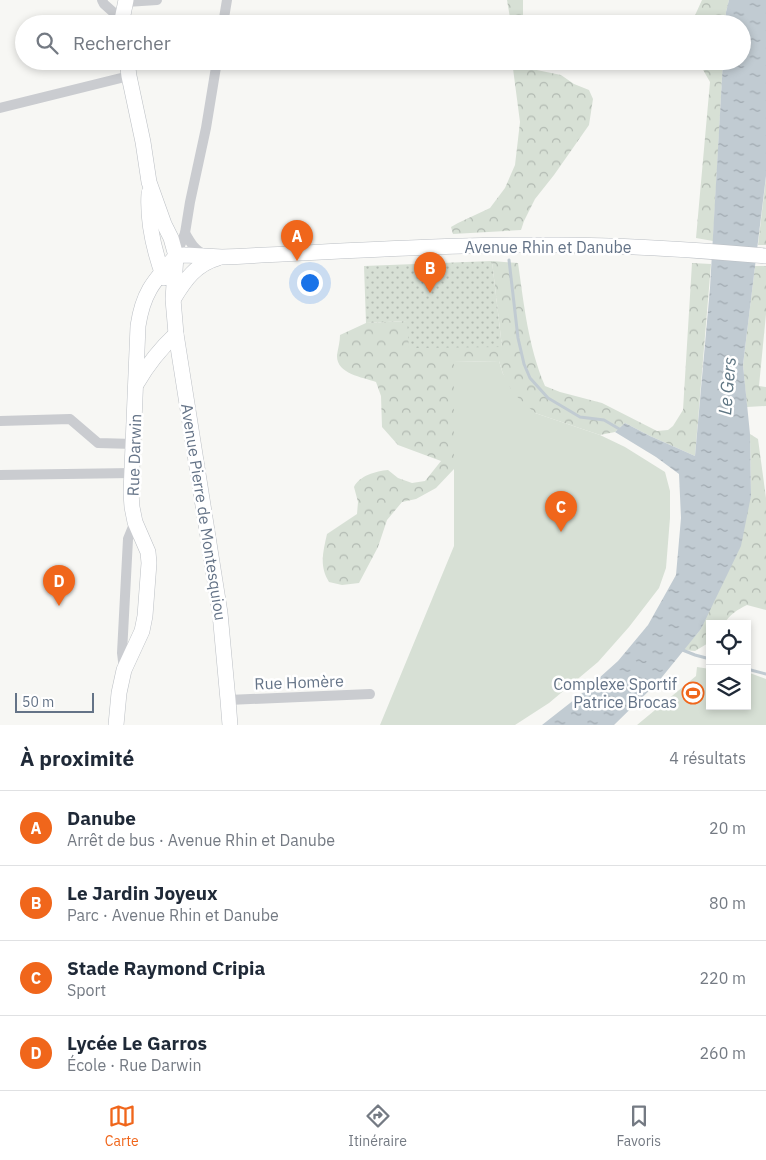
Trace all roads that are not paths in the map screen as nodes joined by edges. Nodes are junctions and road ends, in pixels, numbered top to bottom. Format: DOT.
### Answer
graph roads {
  1 [pos="102,0"];
  2 [pos="157,0"];
  3 [pos="227,0"];
  4 [pos="126,1"];
  5 [pos="115,15"];
  6 [pos="123,15"];
  7 [pos="224,15"];
  8 [pos="125,70"];
  9 [pos="128,70"];
  10 [pos="216,70"];
  11 [pos="0,108"];
  12 [pos="149,182"];
  13 [pos="185,233"];
  14 [pos="216,256"];
  15 [pos="766,256"];
  16 [pos="171,265"];
  17 [pos="173,300"];
  18 [pos="176,334"];
  19 [pos="136,385"];
  20 [pos="0,421"];
  21 [pos="134,444"];
  22 [pos="132,474"];
  23 [pos="0,475"];
  24 [pos="136,522"];
  25 [pos="124,670"];
  26 [pos="370,694"];
  27 [pos="228,700"];
  28 [pos="116,725"];
  29 [pos="230,725"];
  1 -- 5 [label="street"];
  2 -- 4 [label="street"];
  3 -- 7 [label="street"];
  4 -- 6 [label="street"];
  8 -- 11 [label="street"];
  9 -- 12 [label="street"];
  10 -- 13 [label="street"];
  12 -- 16 [label="street"];
  12 -- 16 [label="street"];
  13 -- 14 [label="street"];
  13 -- 16 [label="street"];
  14 -- 15 [label="street, Avenue Rhin et Danube"];
  14 -- 16 [label="street, Avenue Rhin et Danube"];
  14 -- 17 [label="street"];
  16 -- 17 [label="street, Avenue Pierre de Montesquiou"];
  16 -- 19 [label="street, Rue Darwin"];
  17 -- 18 [label="street, Avenue Pierre de Montesquiou"];
  18 -- 19 [label="street, Rue Darwin"];
  18 -- 27 [label="street, Avenue Pierre de Montesquiou"];
  19 -- 21 [label="street, Rue Darwin"];
  20 -- 21 [label="street"];
  21 -- 22 [label="street, Rue Darwin"];
  22 -- 23 [label="street"];
  22 -- 24 [label="street, Rue Darwin"];
  24 -- 25 [label="street"];
  24 -- 25 [label="street, Rue Darwin"];
  25 -- 28 [label="street"];
  26 -- 27 [label="street, Rue Homère"];
  27 -- 29 [label="street, Avenue Pierre de Montesquiou"];
}
